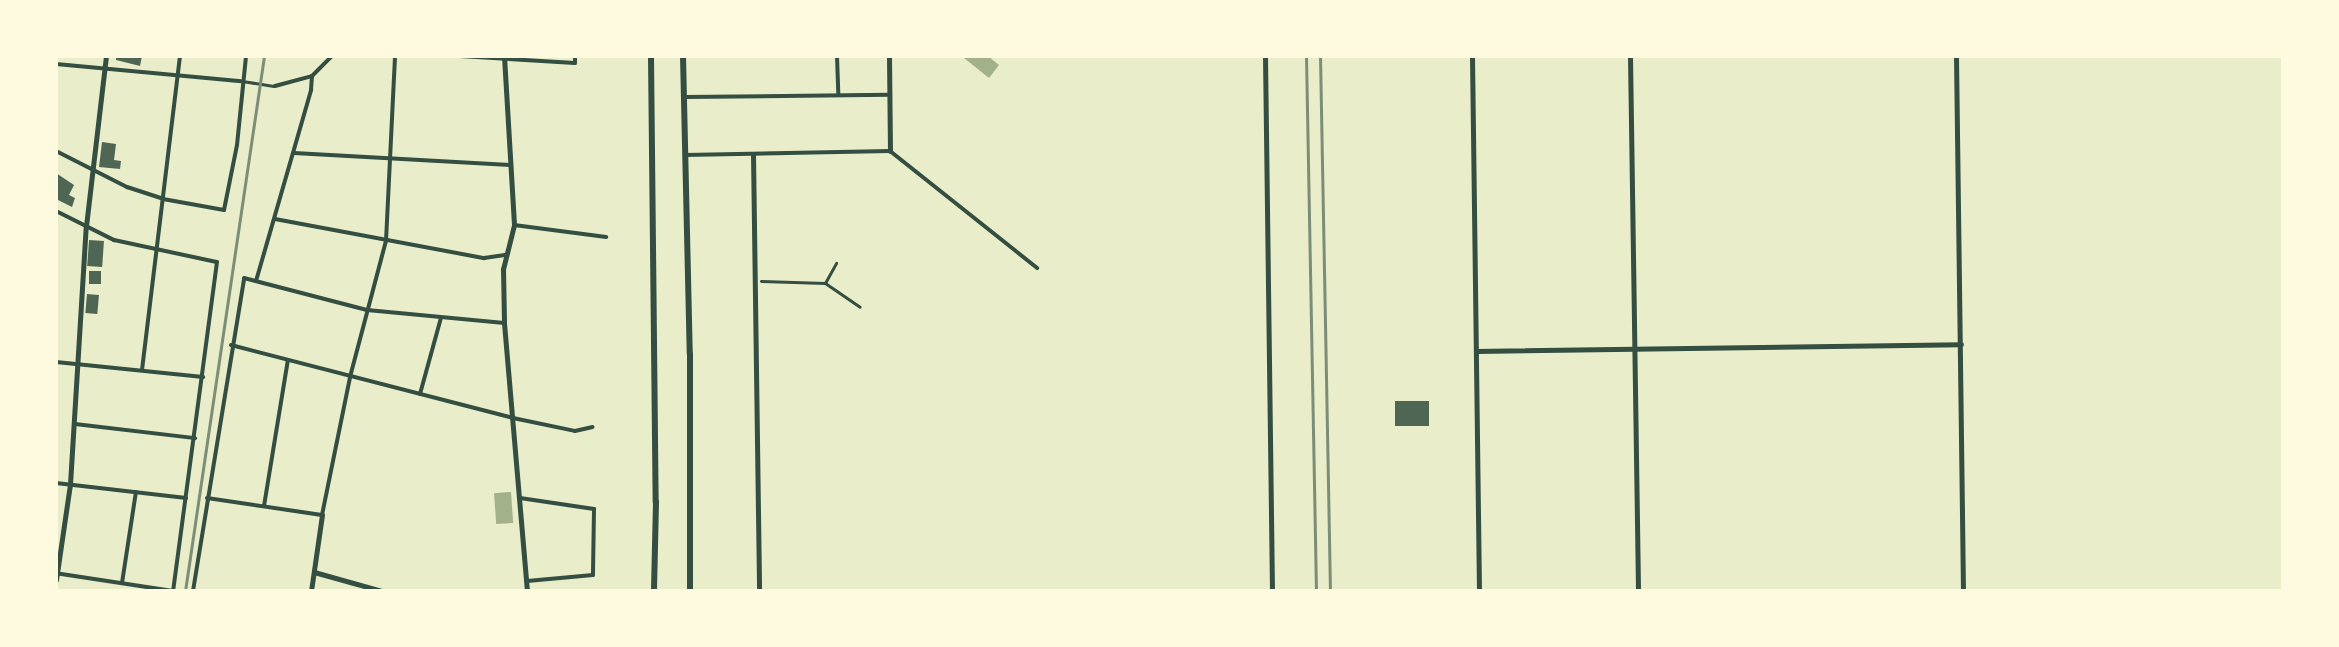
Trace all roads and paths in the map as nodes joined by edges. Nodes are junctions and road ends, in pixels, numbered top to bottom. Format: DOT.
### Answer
graph roads {
  1 [pos="106,56"];
  2 [pos="180,56"];
  3 [pos="246,56"];
  4 [pos="332,56"];
  5 [pos="395,56"];
  6 [pos="459,56"];
  7 [pos="575,56"];
  8 [pos="651,56"];
  9 [pos="683,56"];
  10 [pos="837,56"];
  11 [pos="889,56"];
  12 [pos="1265,56"];
  13 [pos="1472,56"];
  14 [pos="1630,56"];
  15 [pos="1956,56"];
  16 [pos="504,57"];
  17 [pos="56,64"];
  18 [pos="104,69"];
  19 [pos="178,76"];
  20 [pos="312,76"];
  21 [pos="242,81"];
  22 [pos="275,86"];
  23 [pos="838,94"];
  24 [pos="889,95"];
  25 [pos="685,97"];
  26 [pos="56,151"];
  27 [pos="890,151"];
  28 [pos="294,153"];
  29 [pos="753,154"];
  30 [pos="685,155"];
  31 [pos="390,158"];
  32 [pos="511,165"];
  33 [pos="93,169"];
  34 [pos="163,199"];
  35 [pos="56,211"];
  36 [pos="275,219"];
  37 [pos="514,225"];
  38 [pos="86,226"];
  39 [pos="606,237"];
  40 [pos="386,241"];
  41 [pos="157,252"];
  42 [pos="505,255"];
  43 [pos="836,263"];
  44 [pos="1037,268"];
  45 [pos="256,281"];
  46 [pos="761,281"];
  47 [pos="825,283"];
  48 [pos="860,307"];
  49 [pos="367,310"];
  50 [pos="441,318"];
  51 [pos="504,323"];
  52 [pos="1961,344"];
  53 [pos="231,345"];
  54 [pos="1634,349"];
  55 [pos="1476,351"];
  56 [pos="288,360"];
  57 [pos="56,362"];
  58 [pos="77,363"];
  59 [pos="142,370"];
  60 [pos="203,377"];
  61 [pos="350,377"];
  62 [pos="420,394"];
  63 [pos="513,418"];
  64 [pos="74,424"];
  65 [pos="593,427"];
  66 [pos="195,438"];
  67 [pos="56,483"];
  68 [pos="70,484"];
  69 [pos="136,492"];
  70 [pos="186,498"];
  71 [pos="207,498"];
  72 [pos="520,498"];
  73 [pos="264,506"];
  74 [pos="322,515"];
  75 [pos="314,572"];
  76 [pos="56,573"];
  77 [pos="56,580"];
  78 [pos="527,581"];
  79 [pos="122,583"];
  80 [pos="193,591"];
  81 [pos="311,591"];
  82 [pos="382,591"];
  83 [pos="527,591"];
  84 [pos="654,591"];
  85 [pos="690,591"];
  86 [pos="759,591"];
  87 [pos="1272,591"];
  88 [pos="1479,591"];
  89 [pos="1638,591"];
  90 [pos="1963,591"];
  1 -- 18 [label="street"];
  2 -- 19 [label="street"];
  3 -- 21 [label="street"];
  4 -- 20 [label="street"];
  5 -- 31 [label="street"];
  6 -- 16 [label="street"];
  7 -- 16 [label="street"];
  8 -- 84 [label="highway"];
  9 -- 25 [label="highway"];
  10 -- 23 [label="street"];
  11 -- 24 [label="street"];
  12 -- 87 [label="street"];
  13 -- 55 [label="street"];
  14 -- 54 [label="street"];
  15 -- 52 [label="street"];
  16 -- 32 [label="street"];
  17 -- 18 [label="street"];
  18 -- 19 [label="street"];
  18 -- 33 [label="street"];
  19 -- 21 [label="street"];
  19 -- 34 [label="street"];
  20 -- 22 [label="street"];
  20 -- 28 [label="street"];
  21 -- 22 [label="street"];
  21 -- 34 [label="street"];
  23 -- 24 [label="street"];
  23 -- 25 [label="street"];
  24 -- 27 [label="street"];
  25 -- 30 [label="highway"];
  26 -- 33 [label="street"];
  27 -- 29 [label="street"];
  27 -- 44 [label="street"];
  28 -- 31 [label="street"];
  28 -- 36 [label="street"];
  29 -- 30 [label="street"];
  29 -- 86 [label="street"];
  30 -- 85 [label="highway"];
  31 -- 32 [label="street"];
  31 -- 40 [label="street"];
  32 -- 37 [label="street"];
  33 -- 34 [label="street"];
  33 -- 38 [label="street"];
  34 -- 41 [label="street"];
  35 -- 38 [label="street"];
  36 -- 40 [label="street"];
  36 -- 45 [label="street"];
  37 -- 39 [label="street"];
  37 -- 42 [label="street"];
  38 -- 41 [label="street"];
  38 -- 58 [label="street"];
  40 -- 42 [label="street"];
  40 -- 49 [label="street"];
  41 -- 59 [label="street"];
  41 -- 60 [label="street"];
  42 -- 51 [label="street"];
  43 -- 47 [label="street"];
  45 -- 49 [label="street"];
  45 -- 53 [label="street"];
  46 -- 47 [label="street"];
  47 -- 48 [label="street"];
  49 -- 50 [label="street"];
  49 -- 61 [label="street"];
  50 -- 51 [label="street"];
  50 -- 62 [label="street"];
  51 -- 63 [label="street"];
  52 -- 54 [label="street"];
  52 -- 90 [label="street"];
  53 -- 56 [label="street"];
  53 -- 71 [label="street"];
  54 -- 55 [label="street"];
  54 -- 89 [label="street"];
  55 -- 88 [label="street"];
  56 -- 61 [label="street"];
  56 -- 73 [label="street"];
  57 -- 58 [label="street"];
  58 -- 59 [label="street"];
  58 -- 64 [label="street"];
  59 -- 60 [label="street"];
  60 -- 66 [label="street"];
  61 -- 62 [label="street"];
  61 -- 74 [label="street"];
  62 -- 63 [label="street"];
  63 -- 65 [label="street"];
  63 -- 72 [label="street"];
  64 -- 66 [label="street"];
  64 -- 68 [label="street"];
  66 -- 70 [label="street"];
  67 -- 68 [label="street"];
  68 -- 69 [label="street"];
  68 -- 76 [label="street"];
  69 -- 70 [label="street"];
  69 -- 79 [label="street"];
  70 -- 79 [label="street"];
  71 -- 73 [label="street"];
  71 -- 80 [label="street"];
  72 -- 78 [label="street"];
  72 -- 78 [label="street"];
  73 -- 74 [label="street"];
  74 -- 75 [label="street"];
  75 -- 81 [label="street"];
  75 -- 82 [label="street"];
  76 -- 77 [label="street"];
  76 -- 79 [label="street"];
  78 -- 83 [label="street"];
}
